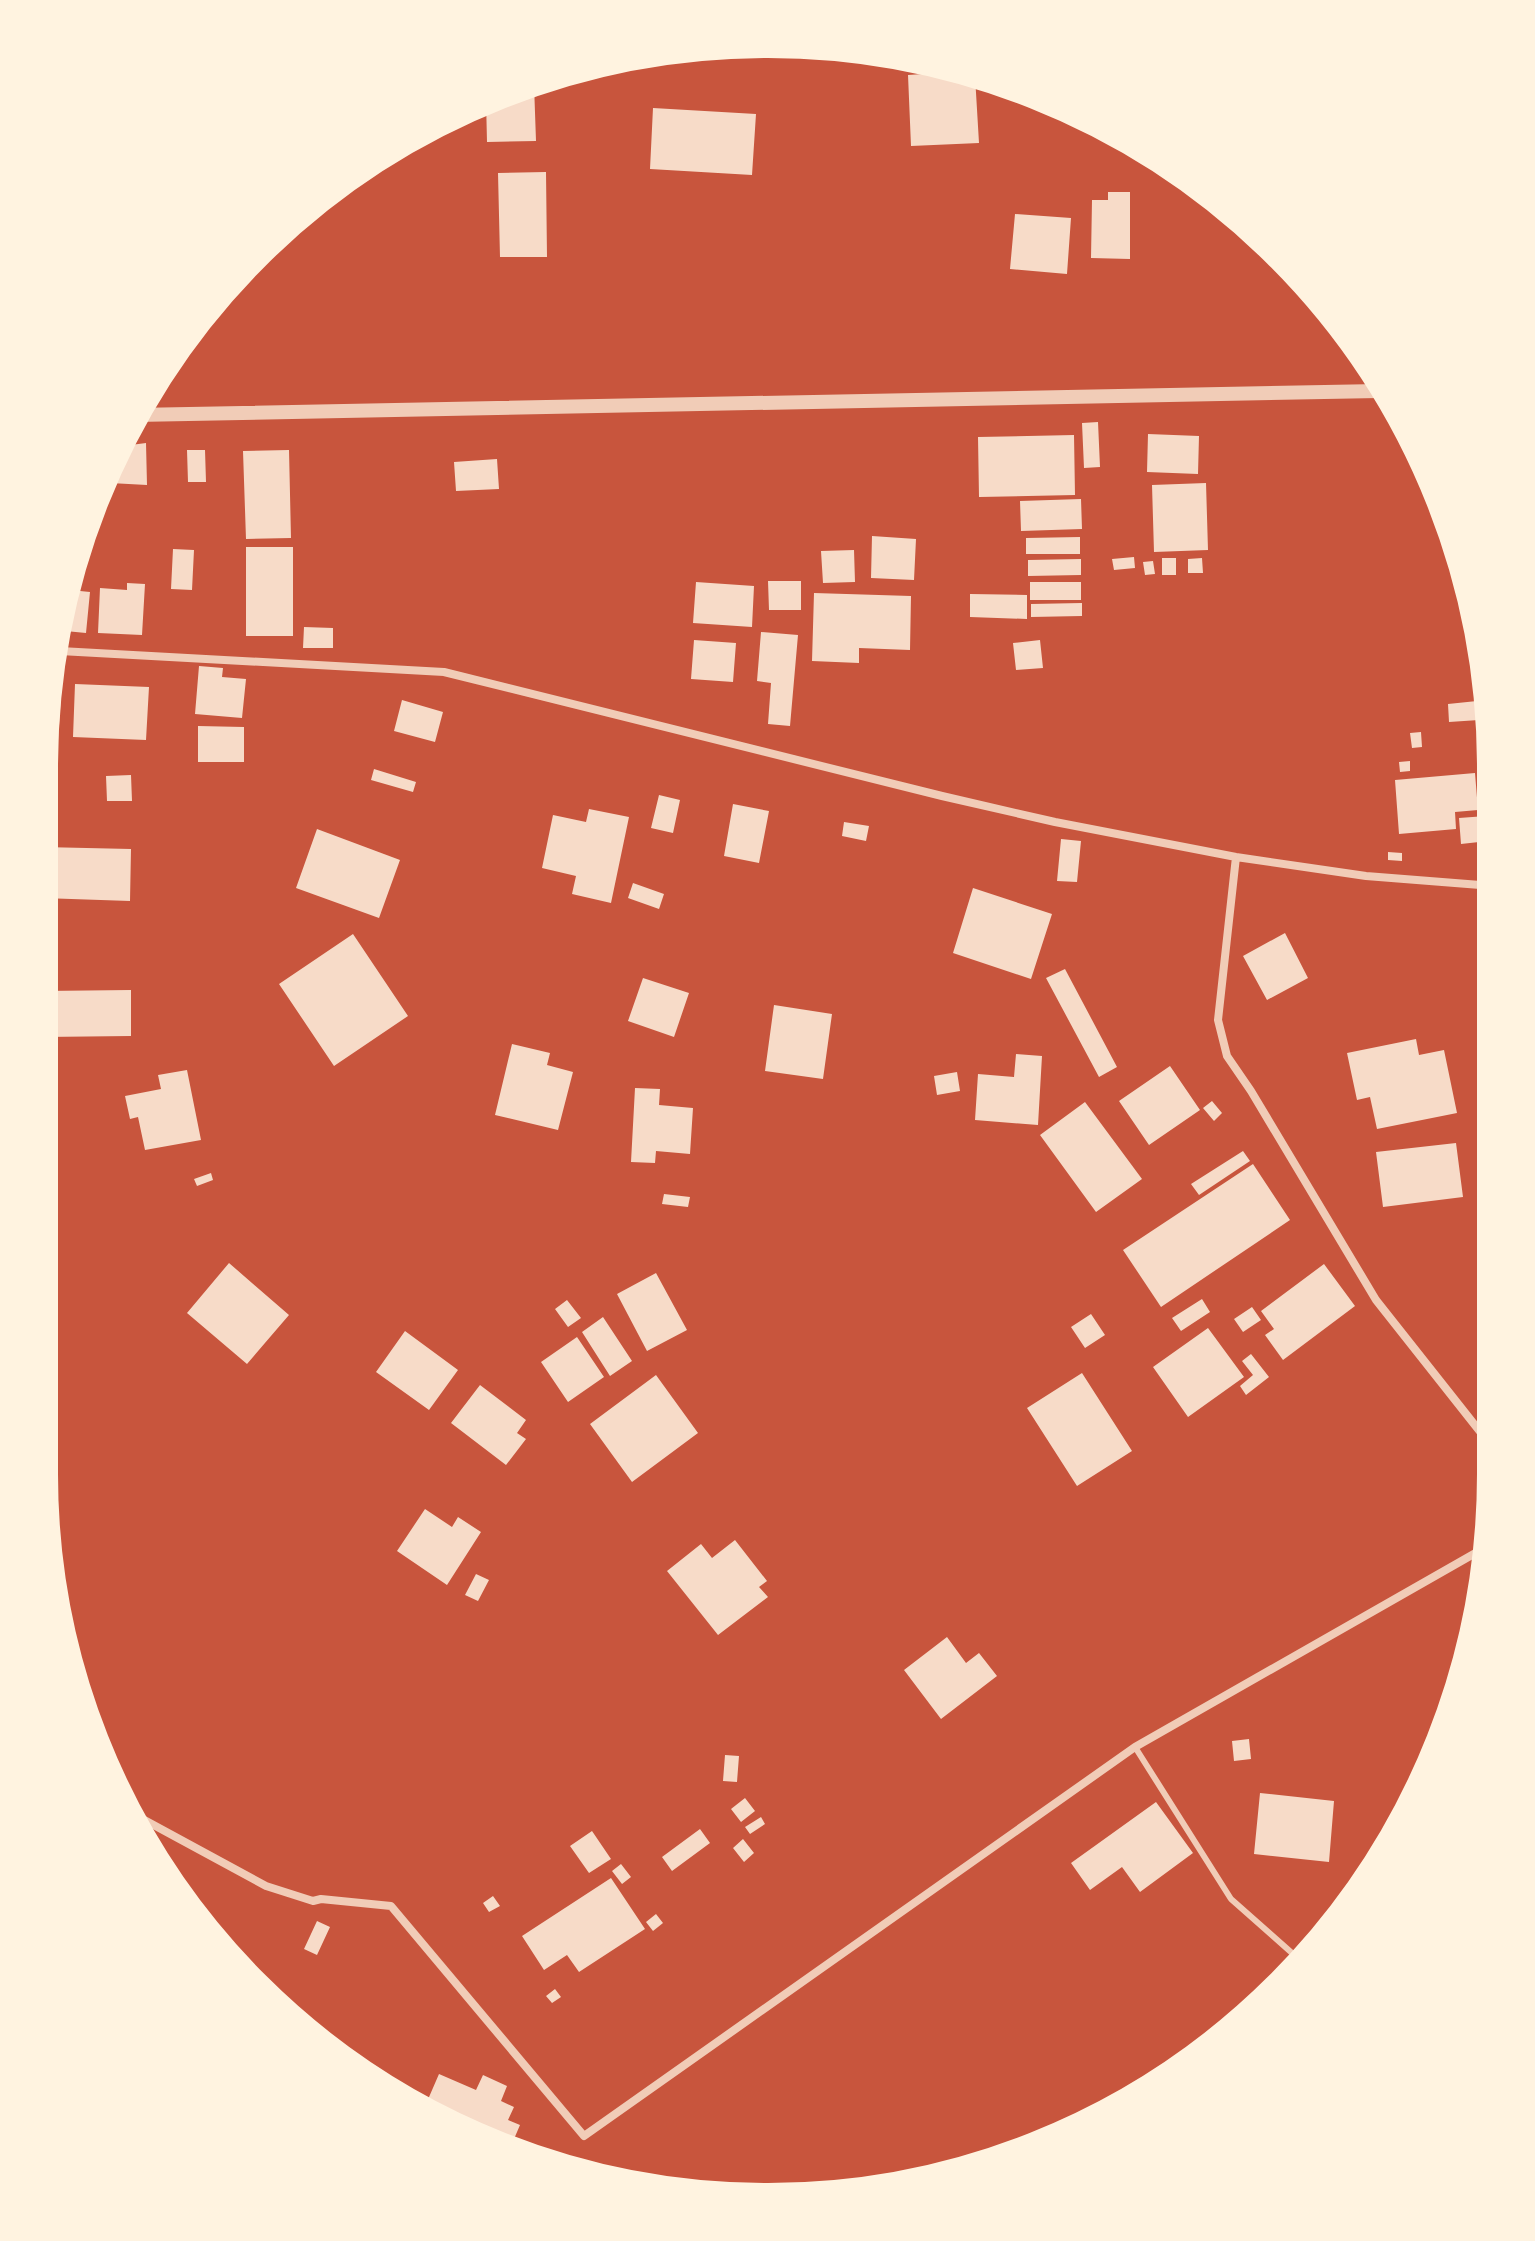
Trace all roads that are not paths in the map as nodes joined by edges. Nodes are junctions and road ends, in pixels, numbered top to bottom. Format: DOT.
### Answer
graph roads {
  1 [pos="1371,391"];
  2 [pos="150,415"];
  3 [pos="66,651"];
  4 [pos="1236,857"];
  5 [pos="1479,885"];
  6 [pos="1479,1430"];
  7 [pos="1474,1554"];
  8 [pos="1135,1747"];
  9 [pos="147,1821"];
  10 [pos="1292,1953"];
  1 -- 2 [label="street"];
  3 -- 4 [label="street"];
  4 -- 5 [label="street"];
  4 -- 6 [label="street"];
  7 -- 8 [label="street"];
  8 -- 9 [label="street"];
  8 -- 10 [label="lane"];
}
